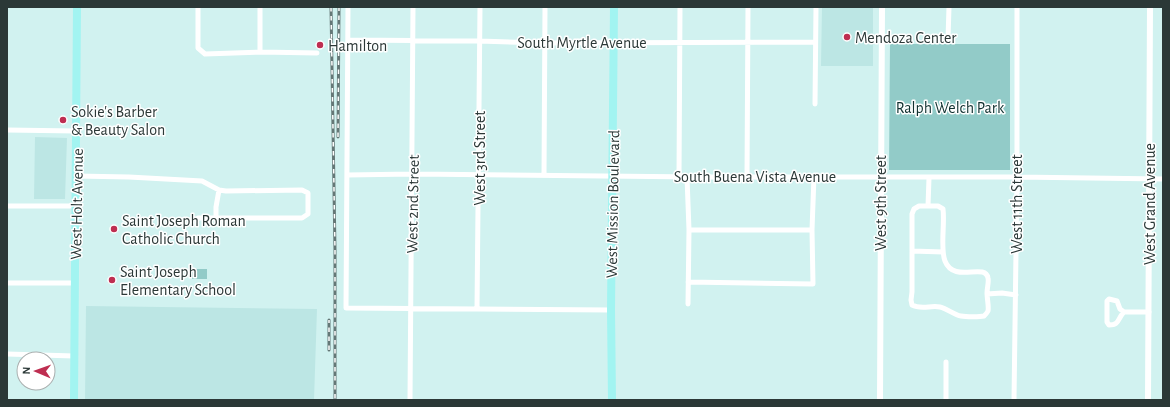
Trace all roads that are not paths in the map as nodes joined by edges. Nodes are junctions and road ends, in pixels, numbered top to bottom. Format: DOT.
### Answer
graph roads {
  1 [pos="77,7"];
  2 [pos="198,7"];
  3 [pos="260,7"];
  4 [pos="348,7"];
  5 [pos="413,7"];
  6 [pos="480,7"];
  7 [pos="545,7"];
  8 [pos="614,7"];
  9 [pos="680,7"];
  10 [pos="748,7"];
  11 [pos="816,7"];
  12 [pos="882,7"];
  13 [pos="949,7"];
  14 [pos="1017,7"];
  15 [pos="1150,7"];
  16 [pos="948,39"];
  17 [pos="348,40"];
  18 [pos="413,40"];
  19 [pos="479,41"];
  20 [pos="614,42"];
  21 [pos="747,42"];
  22 [pos="815,42"];
  23 [pos="544,43"];
  24 [pos="680,43"];
  25 [pos="260,52"];
  26 [pos="317,53"];
  27 [pos="815,104"];
  28 [pos="7,130"];
  29 [pos="76,131"];
  30 [pos="413,174"];
  31 [pos="347,175"];
  32 [pos="479,175"];
  33 [pos="544,175"];
  34 [pos="613,175"];
  35 [pos="76,176"];
  36 [pos="680,176"];
  37 [pos="747,176"];
  38 [pos="814,176"];
  39 [pos="880,176"];
  40 [pos="687,177"];
  41 [pos="1017,177"];
  42 [pos="929,178"];
  43 [pos="1149,178"];
  44 [pos="1163,178"];
  45 [pos="219,190"];
  46 [pos="7,206"];
  47 [pos="76,206"];
  48 [pos="928,206"];
  49 [pos="198,218"];
  50 [pos="216,218"];
  51 [pos="689,230"];
  52 [pos="812,230"];
  53 [pos="912,251"];
  54 [pos="943,252"];
  55 [pos="7,282"];
  56 [pos="688,282"];
  57 [pos="75,283"];
  58 [pos="987,294"];
  59 [pos="1016,295"];
  60 [pos="688,304"];
  61 [pos="411,308"];
  62 [pos="477,309"];
  63 [pos="611,310"];
  64 [pos="1124,312"];
  65 [pos="1149,312"];
  66 [pos="7,354"];
  67 [pos="74,356"];
  68 [pos="946,362"];
  69 [pos="74,400"];
  70 [pos="410,400"];
  71 [pos="612,400"];
  72 [pos="880,400"];
  73 [pos="946,400"];
  74 [pos="1014,400"];
  75 [pos="1148,400"];
  1 -- 29 [label="main road, West Holt Avenue"];
  2 -- 25 [label="street"];
  3 -- 25 [label="street"];
  4 -- 17 [label="street"];
  5 -- 18 [label="street, West 2nd Street"];
  6 -- 19 [label="street, West 3rd Street"];
  7 -- 23 [label="street"];
  8 -- 20 [label="main road, West Mission Boulevard"];
  9 -- 24 [label="street"];
  10 -- 21 [label="street"];
  11 -- 22 [label="street"];
  12 -- 39 [label="street, West 9th Street"];
  13 -- 16 [label="street"];
  14 -- 41 [label="street, West 11th Street"];
  15 -- 43 [label="street, West Grand Avenue"];
  17 -- 18 [label="street, South Myrtle Avenue"];
  17 -- 31 [label="street"];
  18 -- 19 [label="street, South Myrtle Avenue"];
  18 -- 30 [label="street, West 2nd Street"];
  19 -- 23 [label="street, South Myrtle Avenue"];
  19 -- 32 [label="street, West 3rd Street"];
  20 -- 23 [label="street, South Myrtle Avenue"];
  20 -- 24 [label="street, South Myrtle Avenue"];
  20 -- 34 [label="main road, West Mission Boulevard"];
  21 -- 22 [label="street, South Myrtle Avenue"];
  21 -- 24 [label="street, South Myrtle Avenue"];
  21 -- 37 [label="street"];
  22 -- 27 [label="street"];
  23 -- 33 [label="street"];
  24 -- 36 [label="street"];
  25 -- 26 [label="street"];
  28 -- 29 [label="street"];
  29 -- 35 [label="main road, West Holt Avenue"];
  30 -- 31 [label="street, South Buena Vista Avenue"];
  30 -- 32 [label="street, South Buena Vista Avenue"];
  30 -- 61 [label="street, West 2nd Street"];
  31 -- 61 [label="street"];
  32 -- 33 [label="street, South Buena Vista Avenue"];
  32 -- 62 [label="street, West 3rd Street"];
  33 -- 34 [label="street, South Buena Vista Avenue"];
  34 -- 36 [label="street, South Buena Vista Avenue"];
  34 -- 63 [label="main road, West Mission Boulevard"];
  35 -- 45 [label="street"];
  35 -- 47 [label="main road, West Holt Avenue"];
  36 -- 40 [label="street, South Buena Vista Avenue"];
  37 -- 38 [label="street, South Buena Vista Avenue"];
  37 -- 40 [label="street, South Buena Vista Avenue"];
  38 -- 39 [label="street, South Buena Vista Avenue"];
  38 -- 52 [label="street"];
  39 -- 42 [label="street, South Buena Vista Avenue"];
  39 -- 72 [label="street, West 9th Street"];
  40 -- 51 [label="street"];
  41 -- 42 [label="street, South Buena Vista Avenue"];
  41 -- 43 [label="street, South Buena Vista Avenue"];
  41 -- 59 [label="street, West 11th Street"];
  42 -- 48 [label="street"];
  43 -- 44 [label="street, South Buena Vista Avenue"];
  43 -- 65 [label="street, West Grand Avenue"];
  45 -- 50 [label="street"];
  45 -- 50 [label="street"];
  46 -- 47 [label="street"];
  47 -- 57 [label="main road, West Holt Avenue"];
  48 -- 53 [label="street"];
  48 -- 54 [label="street"];
  49 -- 50 [label="street"];
  51 -- 52 [label="street"];
  51 -- 56 [label="street"];
  52 -- 56 [label="street"];
  53 -- 54 [label="street"];
  53 -- 58 [label="street"];
  54 -- 58 [label="street"];
  55 -- 57 [label="street"];
  56 -- 60 [label="street"];
  57 -- 67 [label="main road, West Holt Avenue"];
  58 -- 59 [label="street"];
  59 -- 74 [label="street, West 11th Street"];
  61 -- 62 [label="street"];
  61 -- 70 [label="street, West 2nd Street"];
  62 -- 63 [label="street"];
  63 -- 71 [label="main road, West Mission Boulevard"];
  64 -- 64 [label="street"];
  64 -- 65 [label="street"];
  65 -- 75 [label="street, West Grand Avenue"];
  66 -- 67 [label="street"];
  67 -- 69 [label="main road, West Holt Avenue"];
  68 -- 73 [label="street"];
}
